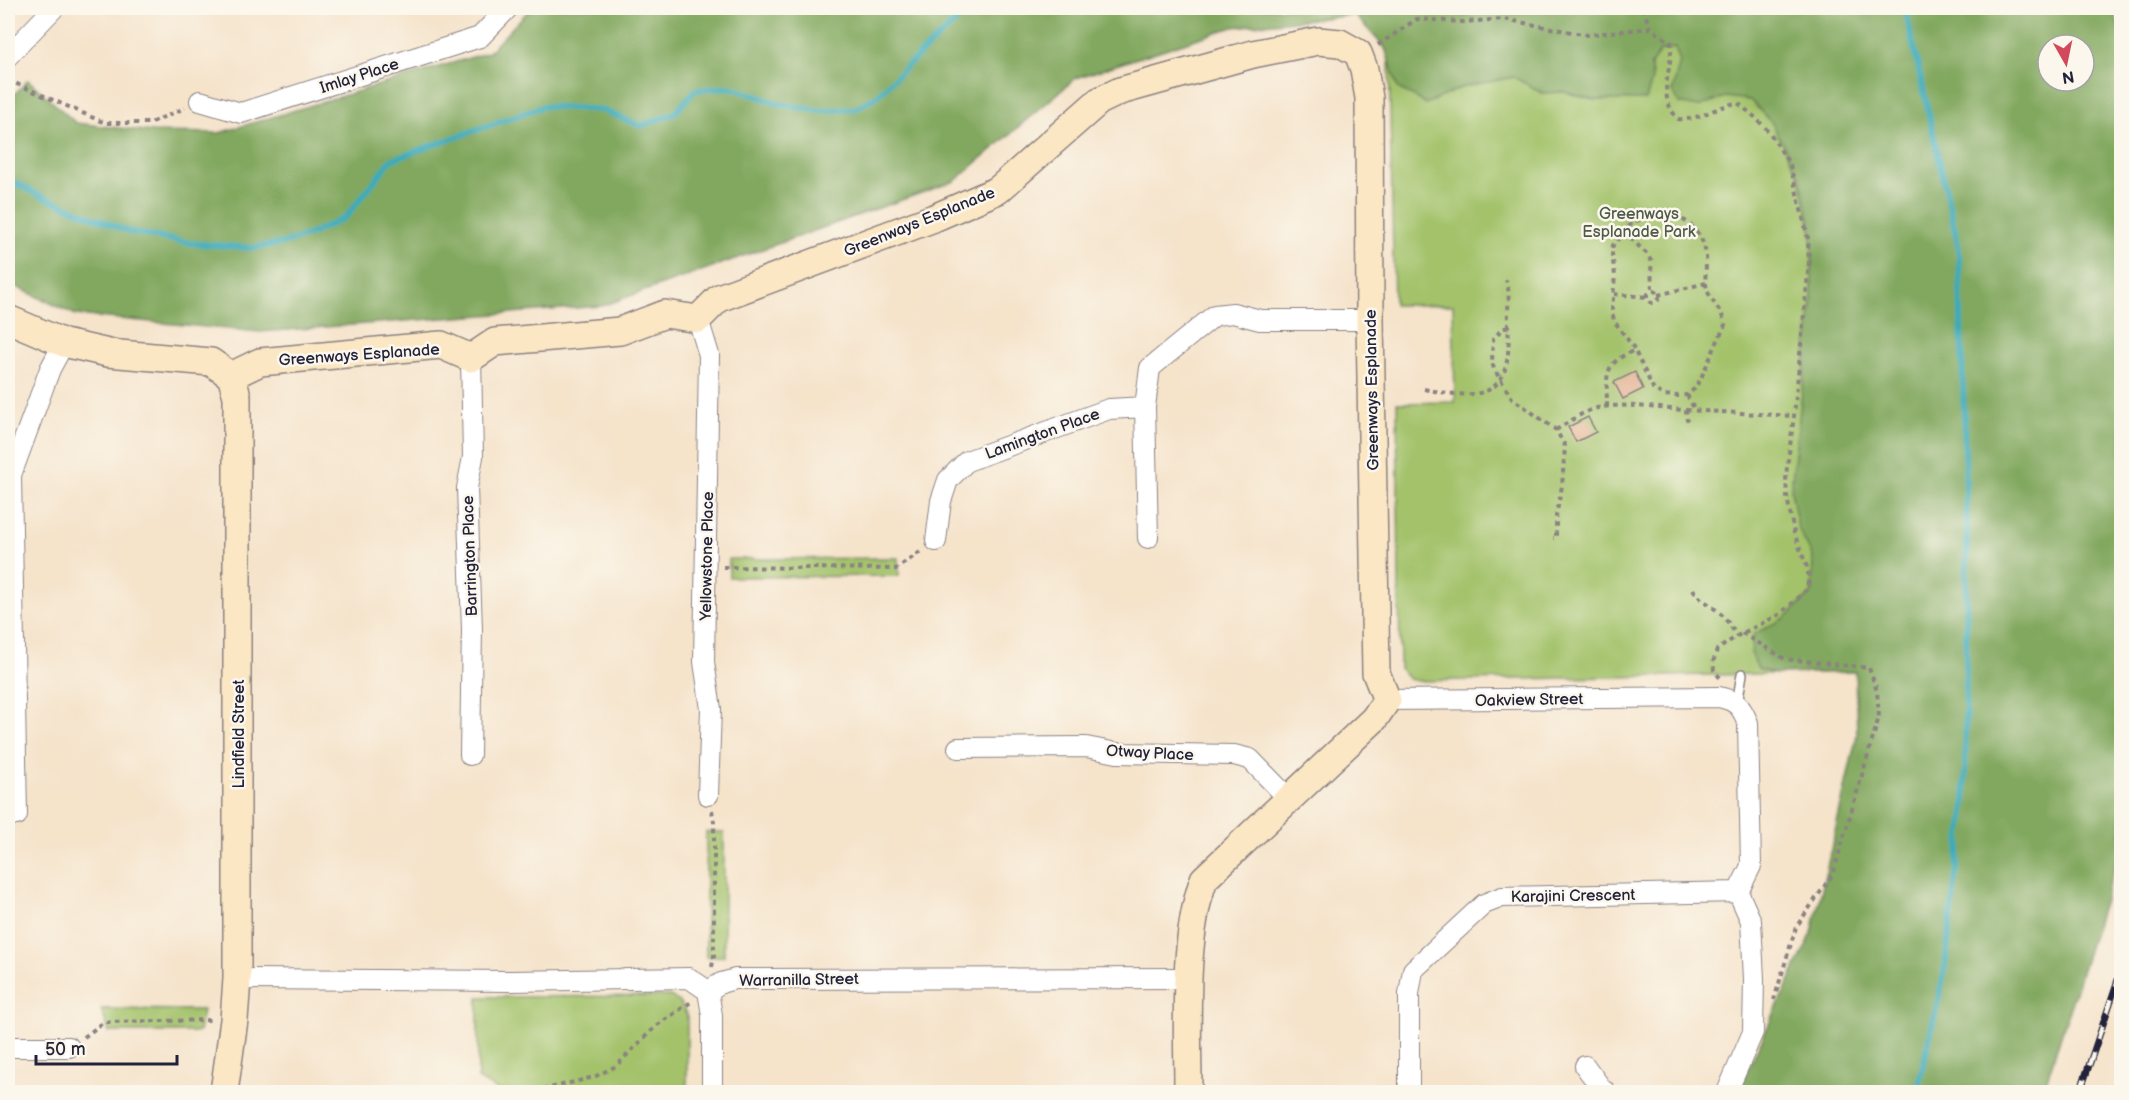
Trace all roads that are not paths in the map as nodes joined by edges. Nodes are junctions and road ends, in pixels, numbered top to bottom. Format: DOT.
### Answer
graph roads {
  1 [pos="54,8"];
  2 [pos="508,8"];
  3 [pos="8,56"];
  4 [pos="200,101"];
  5 [pos="8,319"];
  6 [pos="698,319"];
  7 [pos="1370,320"];
  8 [pos="64,343"];
  9 [pos="471,357"];
  10 [pos="231,376"];
  11 [pos="1145,407"];
  12 [pos="1148,538"];
  13 [pos="936,541"];
  14 [pos="1742,674"];
  15 [pos="1387,700"];
  16 [pos="1734,702"];
  17 [pos="958,748"];
  18 [pos="470,755"];
  19 [pos="708,795"];
  20 [pos="1289,799"];
  21 [pos="17,815"];
  22 [pos="1738,892"];
  23 [pos="1188,978"];
  24 [pos="237,979"];
  25 [pos="708,991"];
  26 [pos="8,1047"];
  27 [pos="69,1047"];
  28 [pos="1585,1066"];
  29 [pos="224,1092"];
  30 [pos="712,1092"];
  31 [pos="1188,1092"];
  32 [pos="1409,1092"];
  33 [pos="1606,1092"];
  34 [pos="1727,1092"];
  1 -- 3 [label="street"];
  2 -- 4 [label="street, Imlay Place"];
  5 -- 8 [label="street"];
  6 -- 7 [label="street, Greenways Esplanade"];
  6 -- 9 [label="street"];
  6 -- 19 [label="street, Yellowstone Place"];
  7 -- 11 [label="street"];
  7 -- 15 [label="street, Greenways Esplanade"];
  8 -- 10 [label="street"];
  8 -- 21 [label="street"];
  9 -- 10 [label="street, Greenways Esplanade"];
  9 -- 18 [label="street, Barrington Place"];
  10 -- 24 [label="street, Lindfield Street"];
  11 -- 12 [label="street"];
  11 -- 13 [label="street, Lamington Place"];
  14 -- 16 [label="lane"];
  15 -- 16 [label="street, Oakview Street"];
  15 -- 20 [label="street"];
  16 -- 22 [label="street"];
  17 -- 20 [label="street, Otway Place"];
  20 -- 23 [label="street"];
  22 -- 32 [label="street, Karajini Crescent"];
  22 -- 34 [label="street"];
  23 -- 25 [label="street, Warranilla Street"];
  23 -- 31 [label="street"];
  24 -- 25 [label="street"];
  24 -- 29 [label="street, Lindfield Street"];
  25 -- 30 [label="street"];
  26 -- 27 [label="street"];
  28 -- 33 [label="street"];
}
